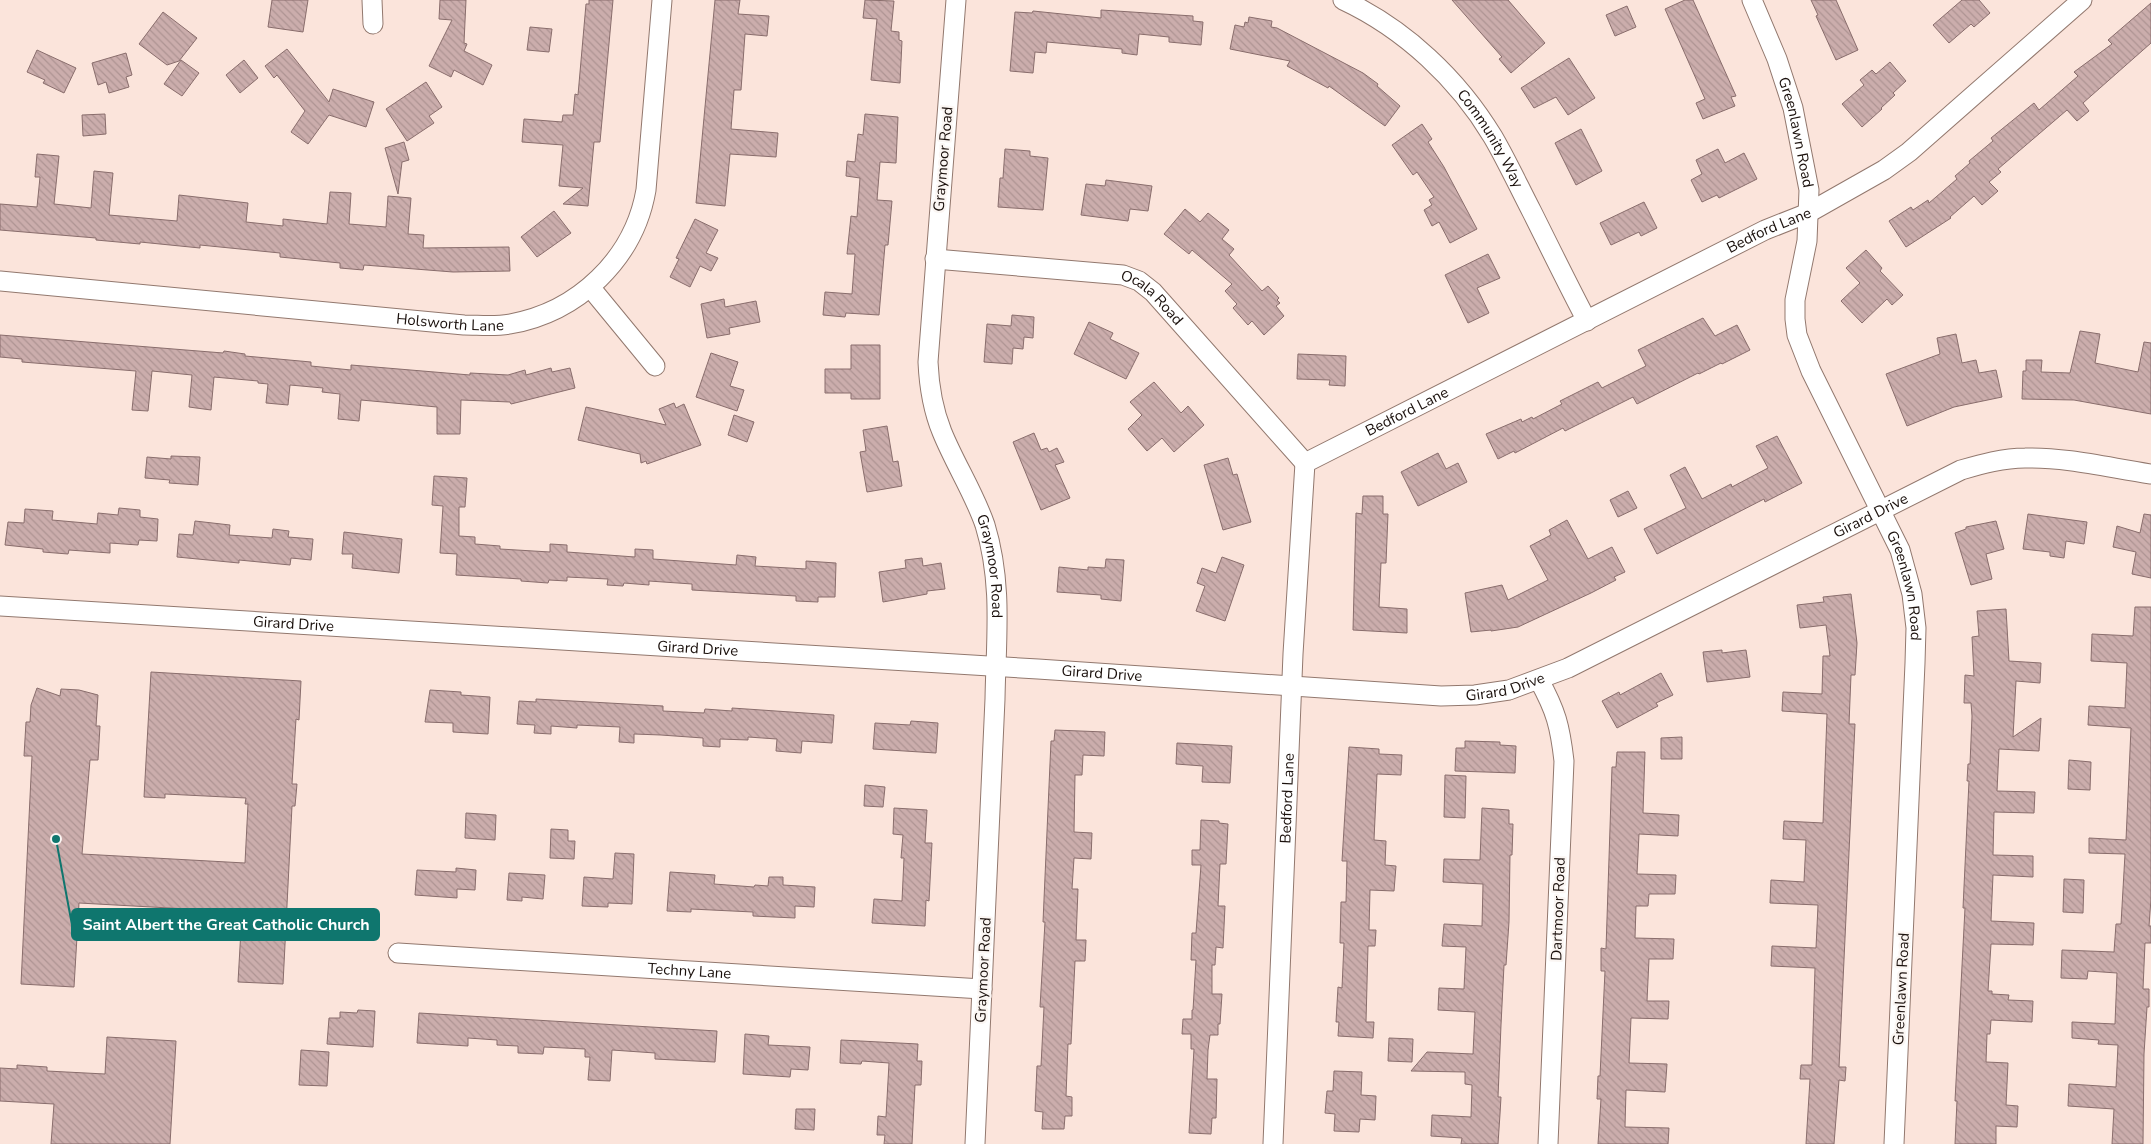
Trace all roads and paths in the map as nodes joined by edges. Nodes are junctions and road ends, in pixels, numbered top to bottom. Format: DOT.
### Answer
graph roads {
  1 [pos="372,0"];
  2 [pos="662,0"];
  3 [pos="956,0"];
  4 [pos="1343,0"];
  5 [pos="1752,0"];
  6 [pos="2082,0"];
  7 [pos="373,24"];
  8 [pos="1808,213"];
  9 [pos="935,259"];
  10 [pos="0,281"];
  11 [pos="590,287"];
  12 [pos="1587,321"];
  13 [pos="655,366"];
  14 [pos="1304,463"];
  15 [pos="2151,474"];
  16 [pos="1881,510"];
  17 [pos="0,606"];
  18 [pos="996,667"];
  19 [pos="1539,680"];
  20 [pos="1293,685"];
  21 [pos="398,952"];
  22 [pos="982,989"];
  23 [pos="976,1144"];
  24 [pos="1273,1144"];
  25 [pos="1548,1144"];
  26 [pos="1894,1144"];
  1 -- 7 [label="street"];
  2 -- 11 [label="street, Holsworth Lane"];
  3 -- 9 [label="street, Graymoor Road"];
  4 -- 12 [label="street, Community Way"];
  5 -- 8 [label="street, Greenlawn Road"];
  6 -- 8 [label="street, Bedford Lane"];
  8 -- 12 [label="street, Bedford Lane"];
  8 -- 16 [label="street, Greenlawn Road"];
  9 -- 14 [label="street, Ocala Road"];
  9 -- 18 [label="street, Graymoor Road"];
  10 -- 11 [label="street, Holsworth Lane"];
  11 -- 13 [label="street"];
  12 -- 14 [label="street, Bedford Lane"];
  14 -- 20 [label="street, Bedford Lane"];
  15 -- 16 [label="street, Girard Drive"];
  16 -- 19 [label="street, Girard Drive"];
  16 -- 26 [label="street, Greenlawn Road"];
  17 -- 18 [label="street, Girard Drive"];
  18 -- 20 [label="street, Girard Drive"];
  18 -- 22 [label="street, Graymoor Road"];
  19 -- 20 [label="street, Girard Drive"];
  19 -- 25 [label="street, Dartmoor Road"];
  20 -- 24 [label="street, Bedford Lane"];
  21 -- 22 [label="street, Techny Lane"];
  22 -- 23 [label="street, Graymoor Road"];
}
